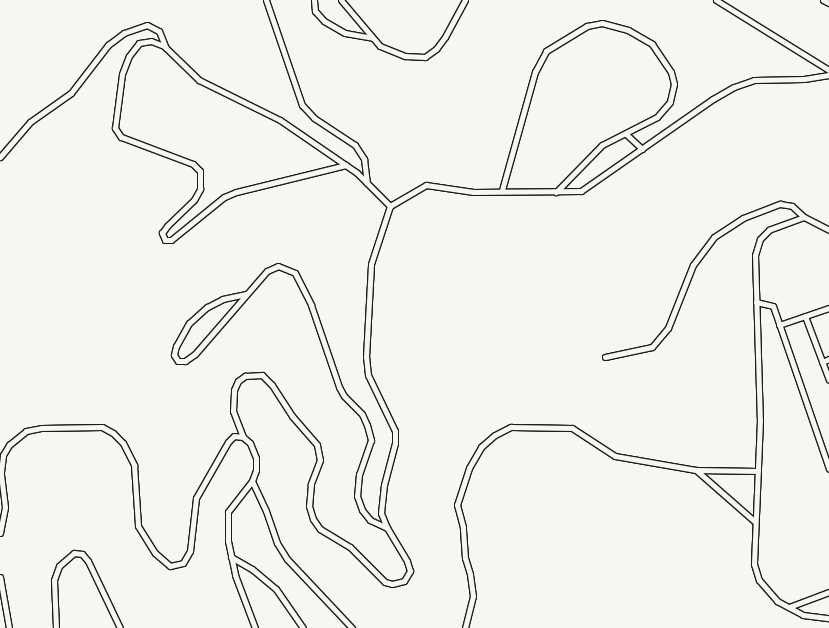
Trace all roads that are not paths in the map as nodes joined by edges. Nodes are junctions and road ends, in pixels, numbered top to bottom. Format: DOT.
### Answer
graph roads {
  1 [pos="266,0"];
  2 [pos="314,0"];
  3 [pos="341,0"];
  4 [pos="465,0"];
  5 [pos="716,0"];
  6 [pos="823,0"];
  7 [pos="829,3"];
  8 [pos="373,38"];
  9 [pos="166,48"];
  10 [pos="829,70"];
  11 [pos="829,74"];
  12 [pos="626,134"];
  13 [pos="642,149"];
  14 [pos="0,157"];
  15 [pos="346,166"];
  16 [pos="367,183"];
  17 [pos="502,190"];
  18 [pos="556,192"];
  19 [pos="390,206"];
  20 [pos="804,217"];
  21 [pos="829,230"];
  22 [pos="246,294"];
  23 [pos="756,302"];
  24 [pos="829,308"];
  25 [pos="805,316"];
  26 [pos="779,325"];
  27 [pos="605,357"];
  28 [pos="829,359"];
  29 [pos="822,362"];
  30 [pos="829,380"];
  31 [pos="243,437"];
  32 [pos="829,469"];
  33 [pos="696,470"];
  34 [pos="758,471"];
  35 [pos="252,481"];
  36 [pos="754,521"];
  37 [pos="387,528"];
  38 [pos="0,533"];
  39 [pos="231,557"];
  40 [pos="0,577"];
  41 [pos="829,592"];
  42 [pos="788,607"];
  43 [pos="829,618"];
  44 [pos="9,628"];
  45 [pos="56,628"];
  46 [pos="120,628"];
  47 [pos="255,628"];
  48 [pos="303,628"];
  49 [pos="352,628"];
  50 [pos="465,628"];
  1 -- 16 [label="lane"];
  2 -- 8 [label="lane"];
  3 -- 8 [label="lane"];
  4 -- 8 [label="lane"];
  5 -- 10 [label="lane"];
  6 -- 7 [label="lane"];
  9 -- 14 [label="lane"];
  9 -- 15 [label="lane"];
  9 -- 15 [label="lane"];
  11 -- 13 [label="lane"];
  12 -- 13 [label="lane"];
  12 -- 17 [label="lane"];
  12 -- 18 [label="lane"];
  13 -- 18 [label="lane"];
  15 -- 16 [label="lane"];
  16 -- 19 [label="lane"];
  17 -- 18 [label="lane"];
  17 -- 19 [label="lane"];
  19 -- 37 [label="lane"];
  20 -- 21 [label="lane"];
  20 -- 23 [label="lane"];
  20 -- 27 [label="lane"];
  22 -- 22 [label="lane"];
  22 -- 37 [label="lane"];
  23 -- 26 [label="lane"];
  23 -- 34 [label="lane"];
  24 -- 25 [label="lane"];
  25 -- 26 [label="lane"];
  25 -- 29 [label="lane"];
  26 -- 32 [label="lane"];
  28 -- 29 [label="lane"];
  29 -- 30 [label="lane"];
  31 -- 35 [label="lane"];
  31 -- 37 [label="lane"];
  31 -- 38 [label="lane"];
  33 -- 34 [label="lane"];
  33 -- 36 [label="lane"];
  33 -- 50 [label="lane"];
  34 -- 36 [label="lane"];
  35 -- 39 [label="lane"];
  35 -- 49 [label="lane"];
  36 -- 42 [label="lane"];
  39 -- 47 [label="lane"];
  39 -- 48 [label="lane"];
  40 -- 44 [label="lane"];
  41 -- 42 [label="lane"];
  42 -- 43 [label="lane"];
  45 -- 46 [label="lane"];
}
